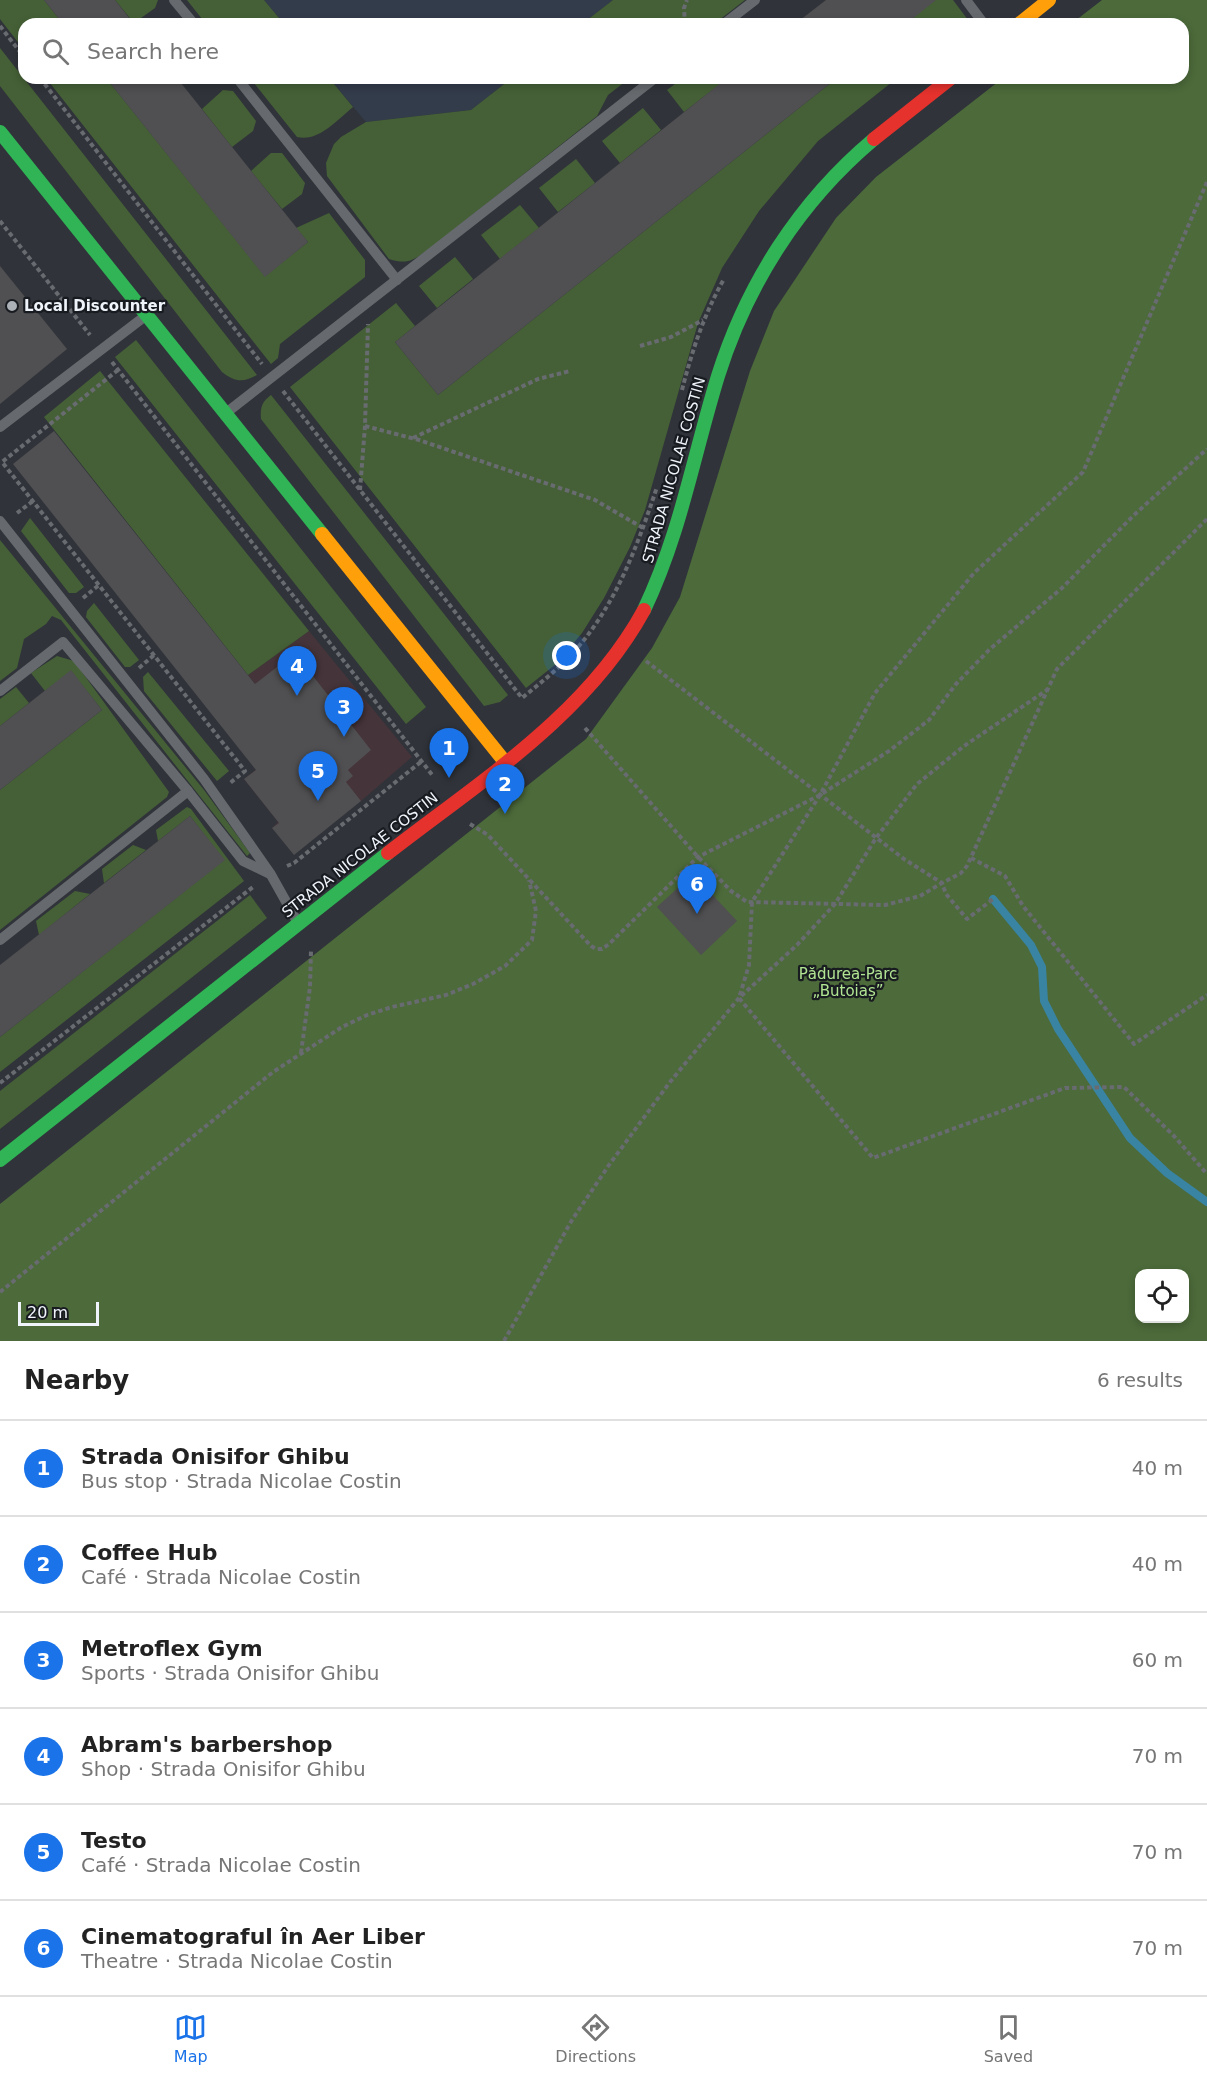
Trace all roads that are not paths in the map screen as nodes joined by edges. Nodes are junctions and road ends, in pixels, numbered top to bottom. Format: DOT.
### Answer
graph roads {
  1 [pos="174,0"];
  2 [pos="755,0"];
  3 [pos="966,0"];
  4 [pos="1049,0"];
  5 [pos="189,18"];
  6 [pos="732,18"];
  7 [pos="980,18"];
  8 [pos="1026,18"];
  9 [pos="242,84"];
  10 [pos="647,84"];
  11 [pos="944,84"];
  12 [pos="0,132"];
  13 [pos="397,280"];
  14 [pos="147,315"];
  15 [pos="226,414"];
  16 [pos="0,427"];
  17 [pos="0,521"];
  18 [pos="0,691"];
  19 [pos="505,762"];
  20 [pos="188,791"];
  21 [pos="270,873"];
  22 [pos="298,924"];
  23 [pos="0,940"];
  24 [pos="0,1160"];
  1 -- 5 [label="lane"];
  2 -- 6 [label="lane"];
  3 -- 7 [label="lane"];
  4 -- 8 [label="main road"];
  9 -- 13 [label="lane"];
  10 -- 13 [label="lane"];
  11 -- 19 [label="main road, STRADA NICOLAE COSTIN"];
  12 -- 14 [label="main road"];
  13 -- 15 [label="lane"];
  14 -- 15 [label="main road"];
  14 -- 16 [label="lane"];
  15 -- 19 [label="main road"];
  17 -- 21 [label="lane"];
  18 -- 20 [label="lane"];
  19 -- 22 [label="main road, STRADA NICOLAE COSTIN"];
  20 -- 21 [label="lane"];
  20 -- 23 [label="lane"];
  21 -- 22 [label="lane"];
  22 -- 24 [label="main road, STRADA NICOLAE COSTIN"];
}
